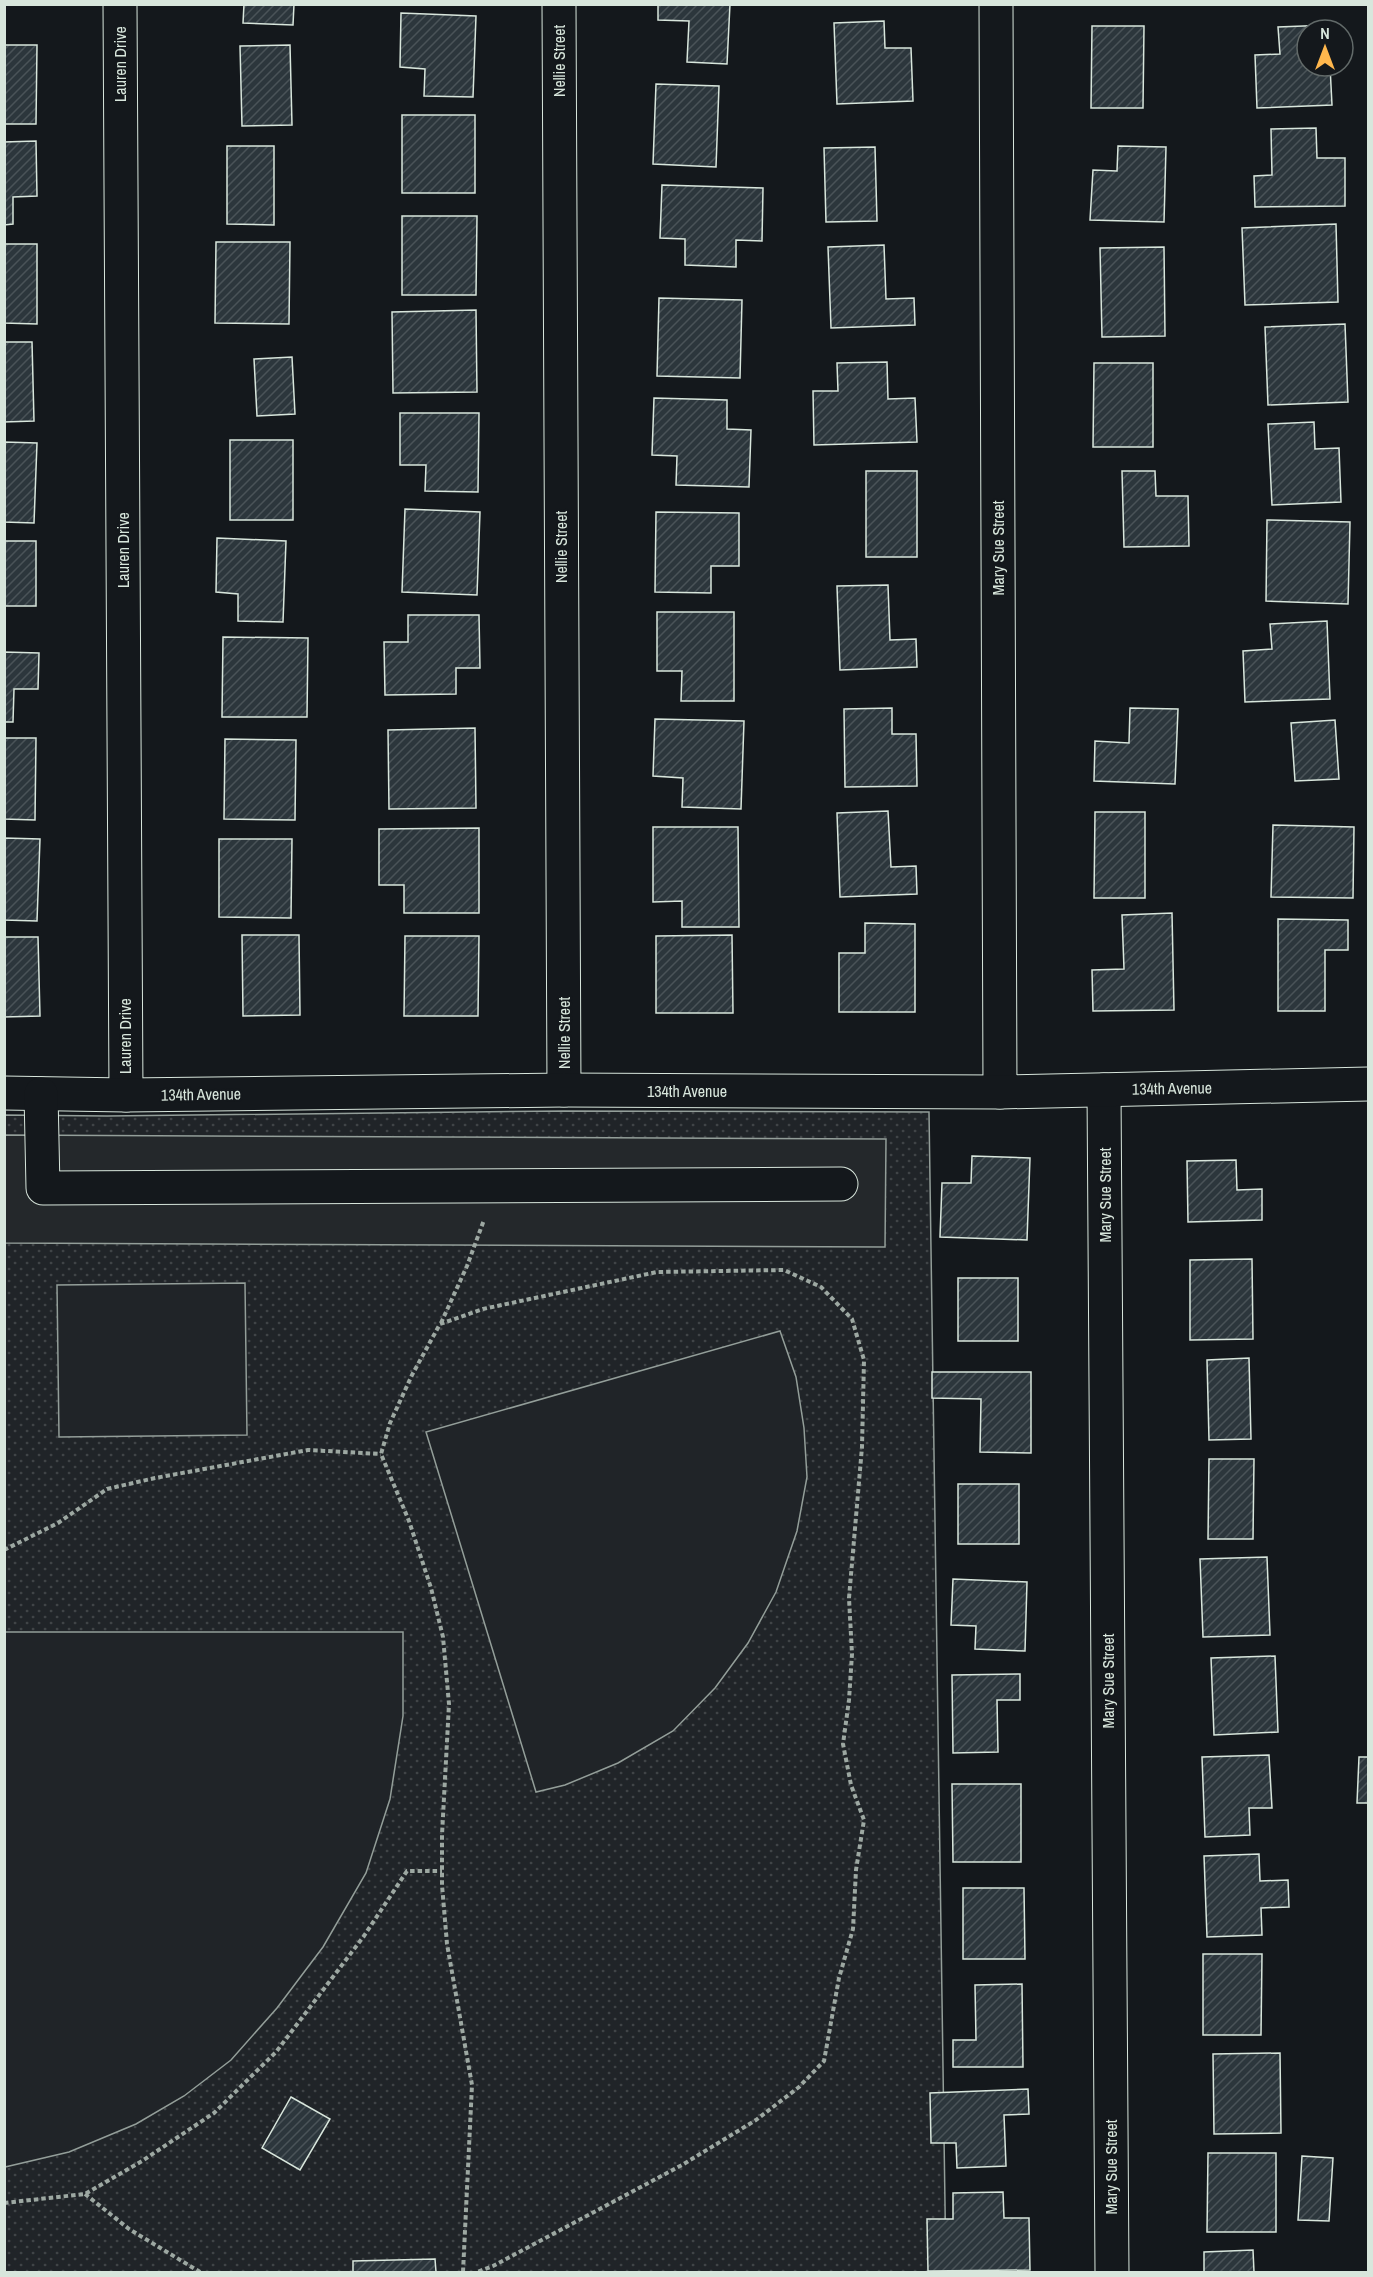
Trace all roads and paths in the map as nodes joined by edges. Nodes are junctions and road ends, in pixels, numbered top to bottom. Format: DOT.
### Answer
graph roads {
  1 [pos="120,4"];
  2 [pos="559,4"];
  3 [pos="996,4"];
  4 [pos="1368,1084"];
  5 [pos="564,1090"];
  6 [pos="1104,1090"];
  7 [pos="1000,1092"];
  8 [pos="4,1093"];
  9 [pos="41,1094"];
  10 [pos="126,1095"];
  11 [pos="842,1184"];
  12 [pos="497,1186"];
  13 [pos="440,1324"];
  14 [pos="381,1454"];
  15 [pos="4,1550"];
  16 [pos="442,1871"];
  17 [pos="85,2194"];
  18 [pos="4,2203"];
  19 [pos="200,2272"];
  20 [pos="463,2272"];
  21 [pos="477,2272"];
  22 [pos="1112,2272"];
  1 -- 10 [label="street, Lauren Drive"];
  2 -- 5 [label="street, Nellie Street"];
  3 -- 7 [label="street, Mary Sue Street"];
  4 -- 6 [label="street, 134th Avenue"];
  5 -- 7 [label="street, 134th Avenue"];
  5 -- 10 [label="street, 134th Avenue"];
  6 -- 7 [label="street, 134th Avenue"];
  6 -- 22 [label="street, Mary Sue Street"];
  8 -- 9 [label="street, 134th Avenue"];
  9 -- 10 [label="street, 134th Avenue"];
  9 -- 12 [label="street"];
  11 -- 12 [label="street"];
  12 -- 13 [label="path"];
  13 -- 14 [label="path"];
  13 -- 21 [label="path"];
  14 -- 15 [label="path"];
  14 -- 16 [label="path"];
  16 -- 17 [label="path"];
  16 -- 20 [label="path"];
  17 -- 18 [label="path"];
  17 -- 19 [label="path"];
}
